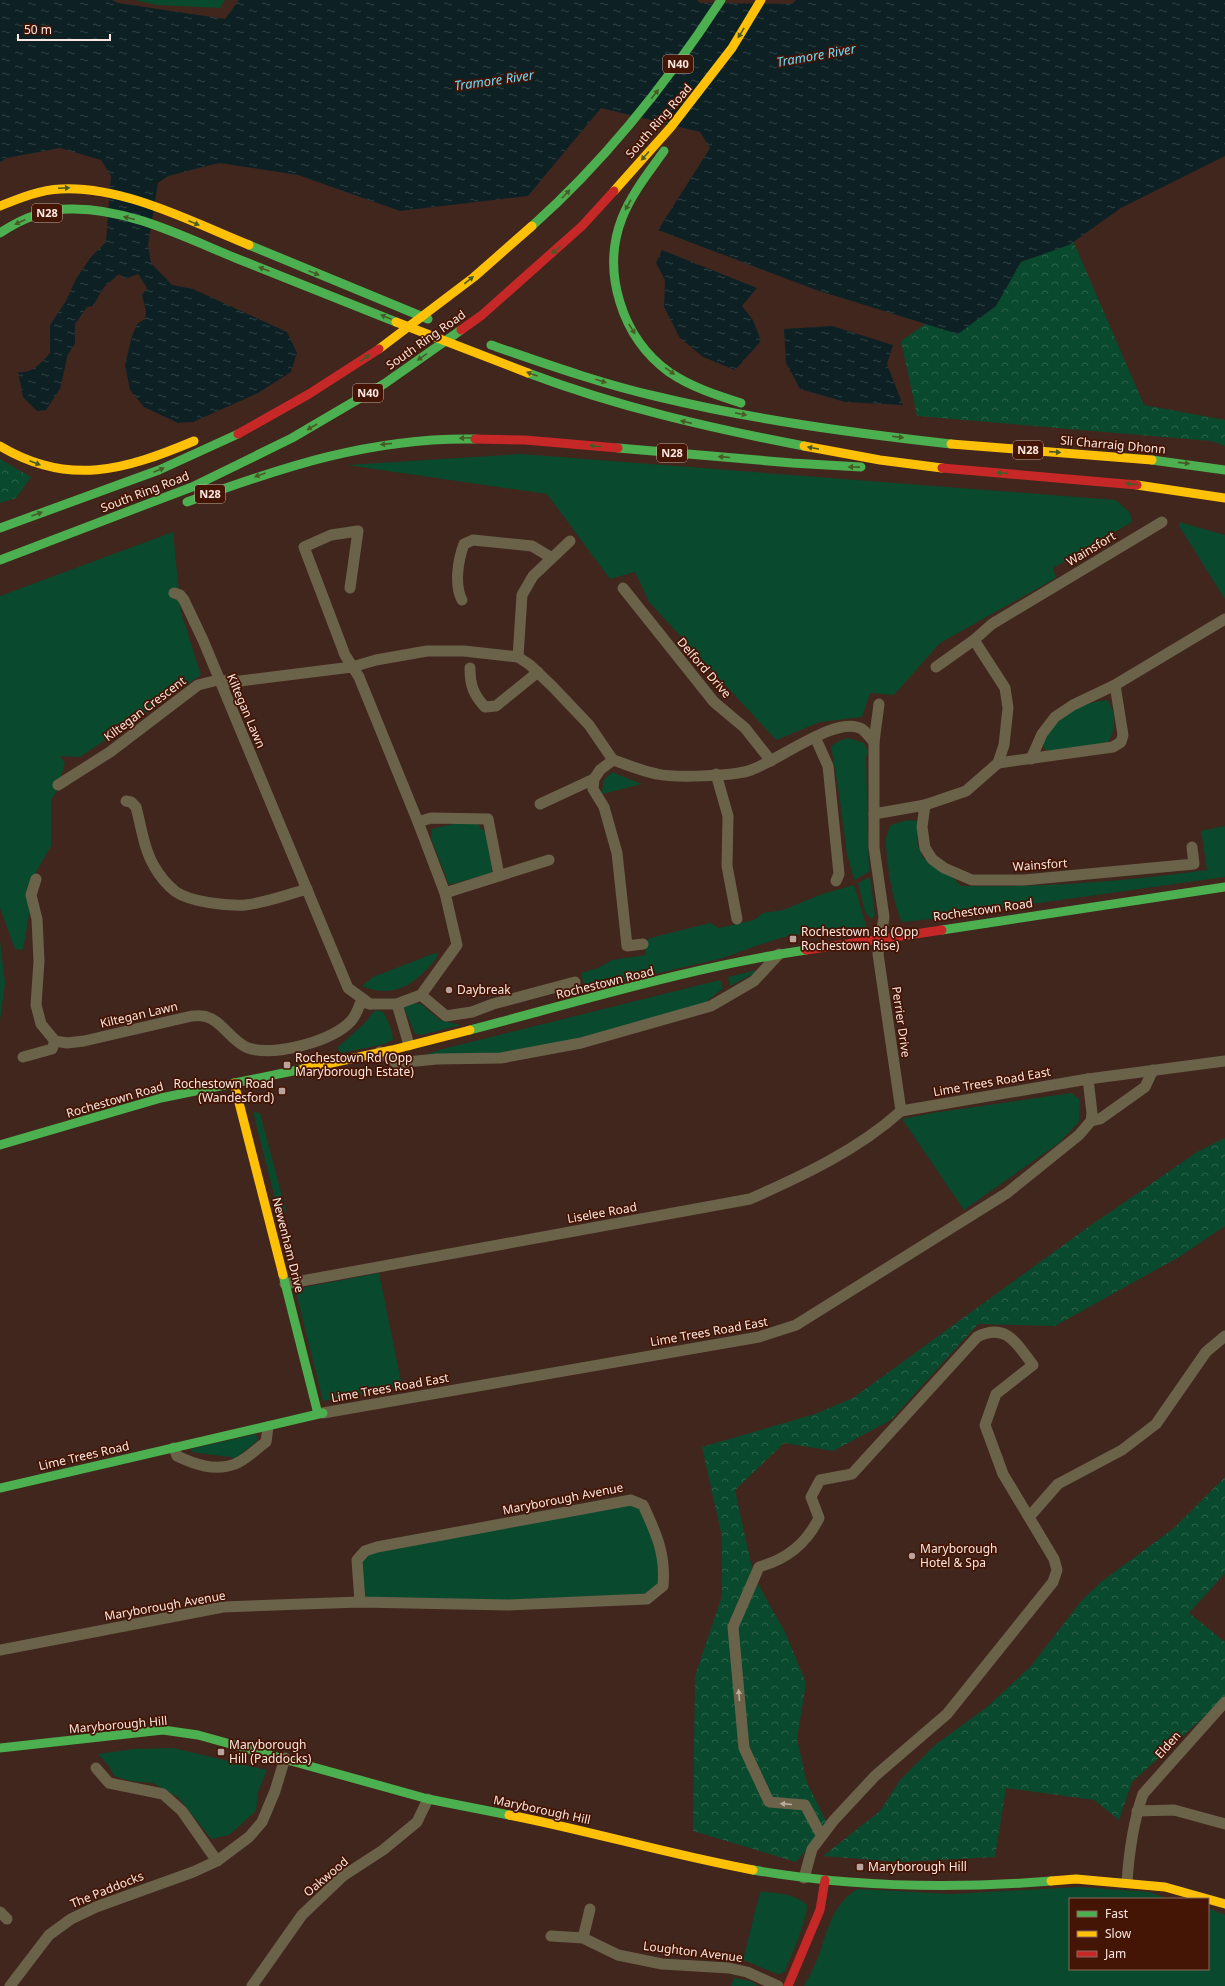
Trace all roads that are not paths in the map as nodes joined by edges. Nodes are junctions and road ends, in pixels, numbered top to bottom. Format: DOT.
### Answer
graph roads {
  1 [pos="721,0"];
  2 [pos="761,0"];
  3 [pos="702,89"];
  4 [pos="0,206"];
  5 [pos="0,233"];
  6 [pos="437,323"];
  7 [pos="451,328"];
  8 [pos="333,380"];
  9 [pos="250,416"];
  10 [pos="831,428"];
  11 [pos="199,438"];
  12 [pos="0,446"];
  13 [pos="921,466"];
  14 [pos="1225,470"];
  15 [pos="1225,498"];
  16 [pos="180,505"];
  17 [pos="1162,522"];
  18 [pos="0,528"];
  19 [pos="570,541"];
  20 [pos="61,547"];
  21 [pos="552,558"];
  22 [pos="0,560"];
  23 [pos="0,565"];
  24 [pos="350,588"];
  25 [pos="622,588"];
  26 [pos="174,593"];
  27 [pos="462,600"];
  28 [pos="1225,619"];
  29 [pos="974,640"];
  30 [pos="518,657"];
  31 [pos="936,666"];
  32 [pos="352,667"];
  33 [pos="470,668"];
  34 [pos="538,672"];
  35 [pos="218,680"];
  36 [pos="1115,685"];
  37 [pos="879,704"];
  38 [pos="815,737"];
  39 [pos="874,742"];
  40 [pos="1031,759"];
  41 [pos="613,760"];
  42 [pos="771,761"];
  43 [pos="998,764"];
  44 [pos="716,774"];
  45 [pos="594,779"];
  46 [pos="58,785"];
  47 [pos="126,801"];
  48 [pos="540,804"];
  49 [pos="925,805"];
  50 [pos="874,814"];
  51 [pos="418,822"];
  52 [pos="1192,847"];
  53 [pos="549,860"];
  54 [pos="500,875"];
  55 [pos="36,879"];
  56 [pos="836,881"];
  57 [pos="1225,887"];
  58 [pos="307,888"];
  59 [pos="445,893"];
  60 [pos="736,919"];
  61 [pos="880,937"];
  62 [pos="643,944"];
  63 [pos="779,954"];
  64 [pos="575,982"];
  65 [pos="421,995"];
  66 [pos="370,1004"];
  67 [pos="397,1004"];
  68 [pos="55,1042"];
  69 [pos="409,1046"];
  70 [pos="380,1052"];
  71 [pos="23,1056"];
  72 [pos="1225,1061"];
  73 [pos="1154,1070"];
  74 [pos="1088,1079"];
  75 [pos="234,1082"];
  76 [pos="901,1111"];
  77 [pos="1090,1121"];
  78 [pos="0,1145"];
  79 [pos="285,1284"];
  80 [pos="1225,1336"];
  81 [pos="321,1413"];
  82 [pos="268,1427"];
  83 [pos="174,1448"];
  84 [pos="0,1488"];
  85 [pos="1029,1517"];
  86 [pos="360,1602"];
  87 [pos="0,1650"];
  88 [pos="1225,1702"];
  89 [pos="0,1748"];
  90 [pos="285,1758"];
  91 [pos="96,1768"];
  92 [pos="428,1799"];
  93 [pos="1137,1811"];
  94 [pos="1225,1824"];
  95 [pos="821,1835"];
  96 [pos="217,1861"];
  97 [pos="804,1878"];
  98 [pos="825,1880"];
  99 [pos="1127,1882"];
  100 [pos="1204,1898"];
  101 [pos="1209,1899"];
  102 [pos="1225,1904"];
  103 [pos="590,1909"];
  104 [pos="551,1936"];
  105 [pos="583,1938"];
  106 [pos="10,1986"];
  107 [pos="252,1986"];
  108 [pos="778,1986"];
  109 [pos="788,1986"];
  8 -- 1 [label="main road, South Ring Road / N40, one-way"];
  2 -- 3 [label="main road, South Ring Road / N40, one-way"];
  3 -- 10 [label="main road, one-way"];
  3 -- 22 [label="main road, South Ring Road / N40, one-way"];
  4 -- 6 [label="main road, N28, one-way"];
  13 -- 5 [label="main road, N28, one-way"];
  7 -- 10 [label="main road, N28, one-way"];
  8 -- 9 [label="main road"];
  18 -- 8 [label="main road, South Ring Road / N40, one-way"];
  10 -- 14 [label="main road, Sli Charraig Dhonn / N28, one-way"];
  12 -- 11 [label="main road, one-way"];
  15 -- 13 [label="main road, N28, one-way"];
  13 -- 16 [label="main road, N28, one-way"];
  17 -- 29 [label="street, Wainsfort"];
  19 -- 21 [label="street"];
  20 -- 23 [label="main road"];
  21 -- 27 [label="street"];
  21 -- 30 [label="street"];
  24 -- 32 [label="street"];
  25 -- 42 [label="street, Delford Drive"];
  26 -- 35 [label="street, Kiltegan Lawn"];
  28 -- 36 [label="street"];
  29 -- 31 [label="street, Wainsfort"];
  29 -- 43 [label="street"];
  30 -- 32 [label="street"];
  30 -- 34 [label="street"];
  32 -- 35 [label="street, Kiltegan Crescent"];
  32 -- 51 [label="street"];
  33 -- 34 [label="street"];
  34 -- 41 [label="street"];
  35 -- 46 [label="street, Kiltegan Crescent"];
  35 -- 58 [label="street, Kiltegan Lawn"];
  36 -- 40 [label="street"];
  36 -- 40 [label="street"];
  37 -- 39 [label="street, Perrier Drive"];
  38 -- 39 [label="street"];
  38 -- 42 [label="street"];
  38 -- 56 [label="street"];
  39 -- 50 [label="street, Perrier Drive"];
  40 -- 43 [label="street"];
  41 -- 44 [label="street"];
  41 -- 45 [label="street"];
  42 -- 44 [label="street"];
  43 -- 49 [label="street"];
  44 -- 60 [label="street"];
  45 -- 48 [label="street"];
  45 -- 62 [label="street"];
  47 -- 58 [label="street"];
  49 -- 50 [label="street"];
  49 -- 52 [label="street, Wainsfort"];
  50 -- 61 [label="street, Perrier Drive"];
  51 -- 54 [label="street"];
  51 -- 59 [label="street"];
  53 -- 54 [label="street"];
  54 -- 59 [label="street"];
  55 -- 68 [label="street"];
  57 -- 61 [label="main road, Rochestown Road"];
  58 -- 66 [label="street, Kiltegan Lawn"];
  59 -- 65 [label="street"];
  61 -- 63 [label="main road, Rochestown Road"];
  61 -- 76 [label="street, Perrier Drive"];
  63 -- 69 [label="main road, Rochestown Road"];
  63 -- 70 [label="street"];
  64 -- 65 [label="street"];
  65 -- 67 [label="street"];
  66 -- 67 [label="street"];
  66 -- 68 [label="street, Kiltegan Lawn"];
  67 -- 69 [label="street"];
  68 -- 71 [label="street"];
  69 -- 70 [label="main road, Rochestown Road"];
  70 -- 75 [label="main road, Rochestown Road"];
  72 -- 73 [label="street, Lime Trees Road East"];
  73 -- 74 [label="street, Lime Trees Road East"];
  73 -- 77 [label="street"];
  74 -- 76 [label="street, Lime Trees Road East"];
  74 -- 77 [label="street"];
  75 -- 78 [label="main road, Rochestown Road"];
  75 -- 79 [label="main road, Newenham Drive"];
  76 -- 79 [label="street, Liselee Road"];
  77 -- 81 [label="street, Lime Trees Road East"];
  79 -- 81 [label="main road, Newenham Drive"];
  80 -- 85 [label="street"];
  81 -- 82 [label="main road, Lime Trees Road"];
  82 -- 83 [label="main road, Lime Trees Road"];
  82 -- 83 [label="street"];
  83 -- 84 [label="main road, Lime Trees Road"];
  85 -- 95 [label="street"];
  95 -- 85 [label="street, one-way"];
  86 -- 86 [label="street, Maryborough Avenue"];
  86 -- 87 [label="street, Maryborough Avenue"];
  88 -- 93 [label="street, Elden"];
  89 -- 90 [label="main road, Maryborough Hill"];
  90 -- 92 [label="main road, Maryborough Hill"];
  90 -- 96 [label="street, The Paddocks"];
  91 -- 96 [label="street"];
  92 -- 97 [label="main road, Maryborough Hill"];
  92 -- 107 [label="street, Oakwood"];
  93 -- 94 [label="street"];
  93 -- 99 [label="street, Elden"];
  95 -- 97 [label="street"];
  96 -- 106 [label="street, The Paddocks"];
  97 -- 98 [label="main road, Maryborough Hill"];
  98 -- 99 [label="main road, Maryborough Hill"];
  98 -- 109 [label="main road"];
  99 -- 100 [label="main road, Maryborough Hill"];
  101 -- 102 [label="main road, Maryborough Hill"];
  103 -- 105 [label="street"];
  104 -- 105 [label="street, Loughton Avenue"];
  105 -- 108 [label="street, Loughton Avenue"];
}
